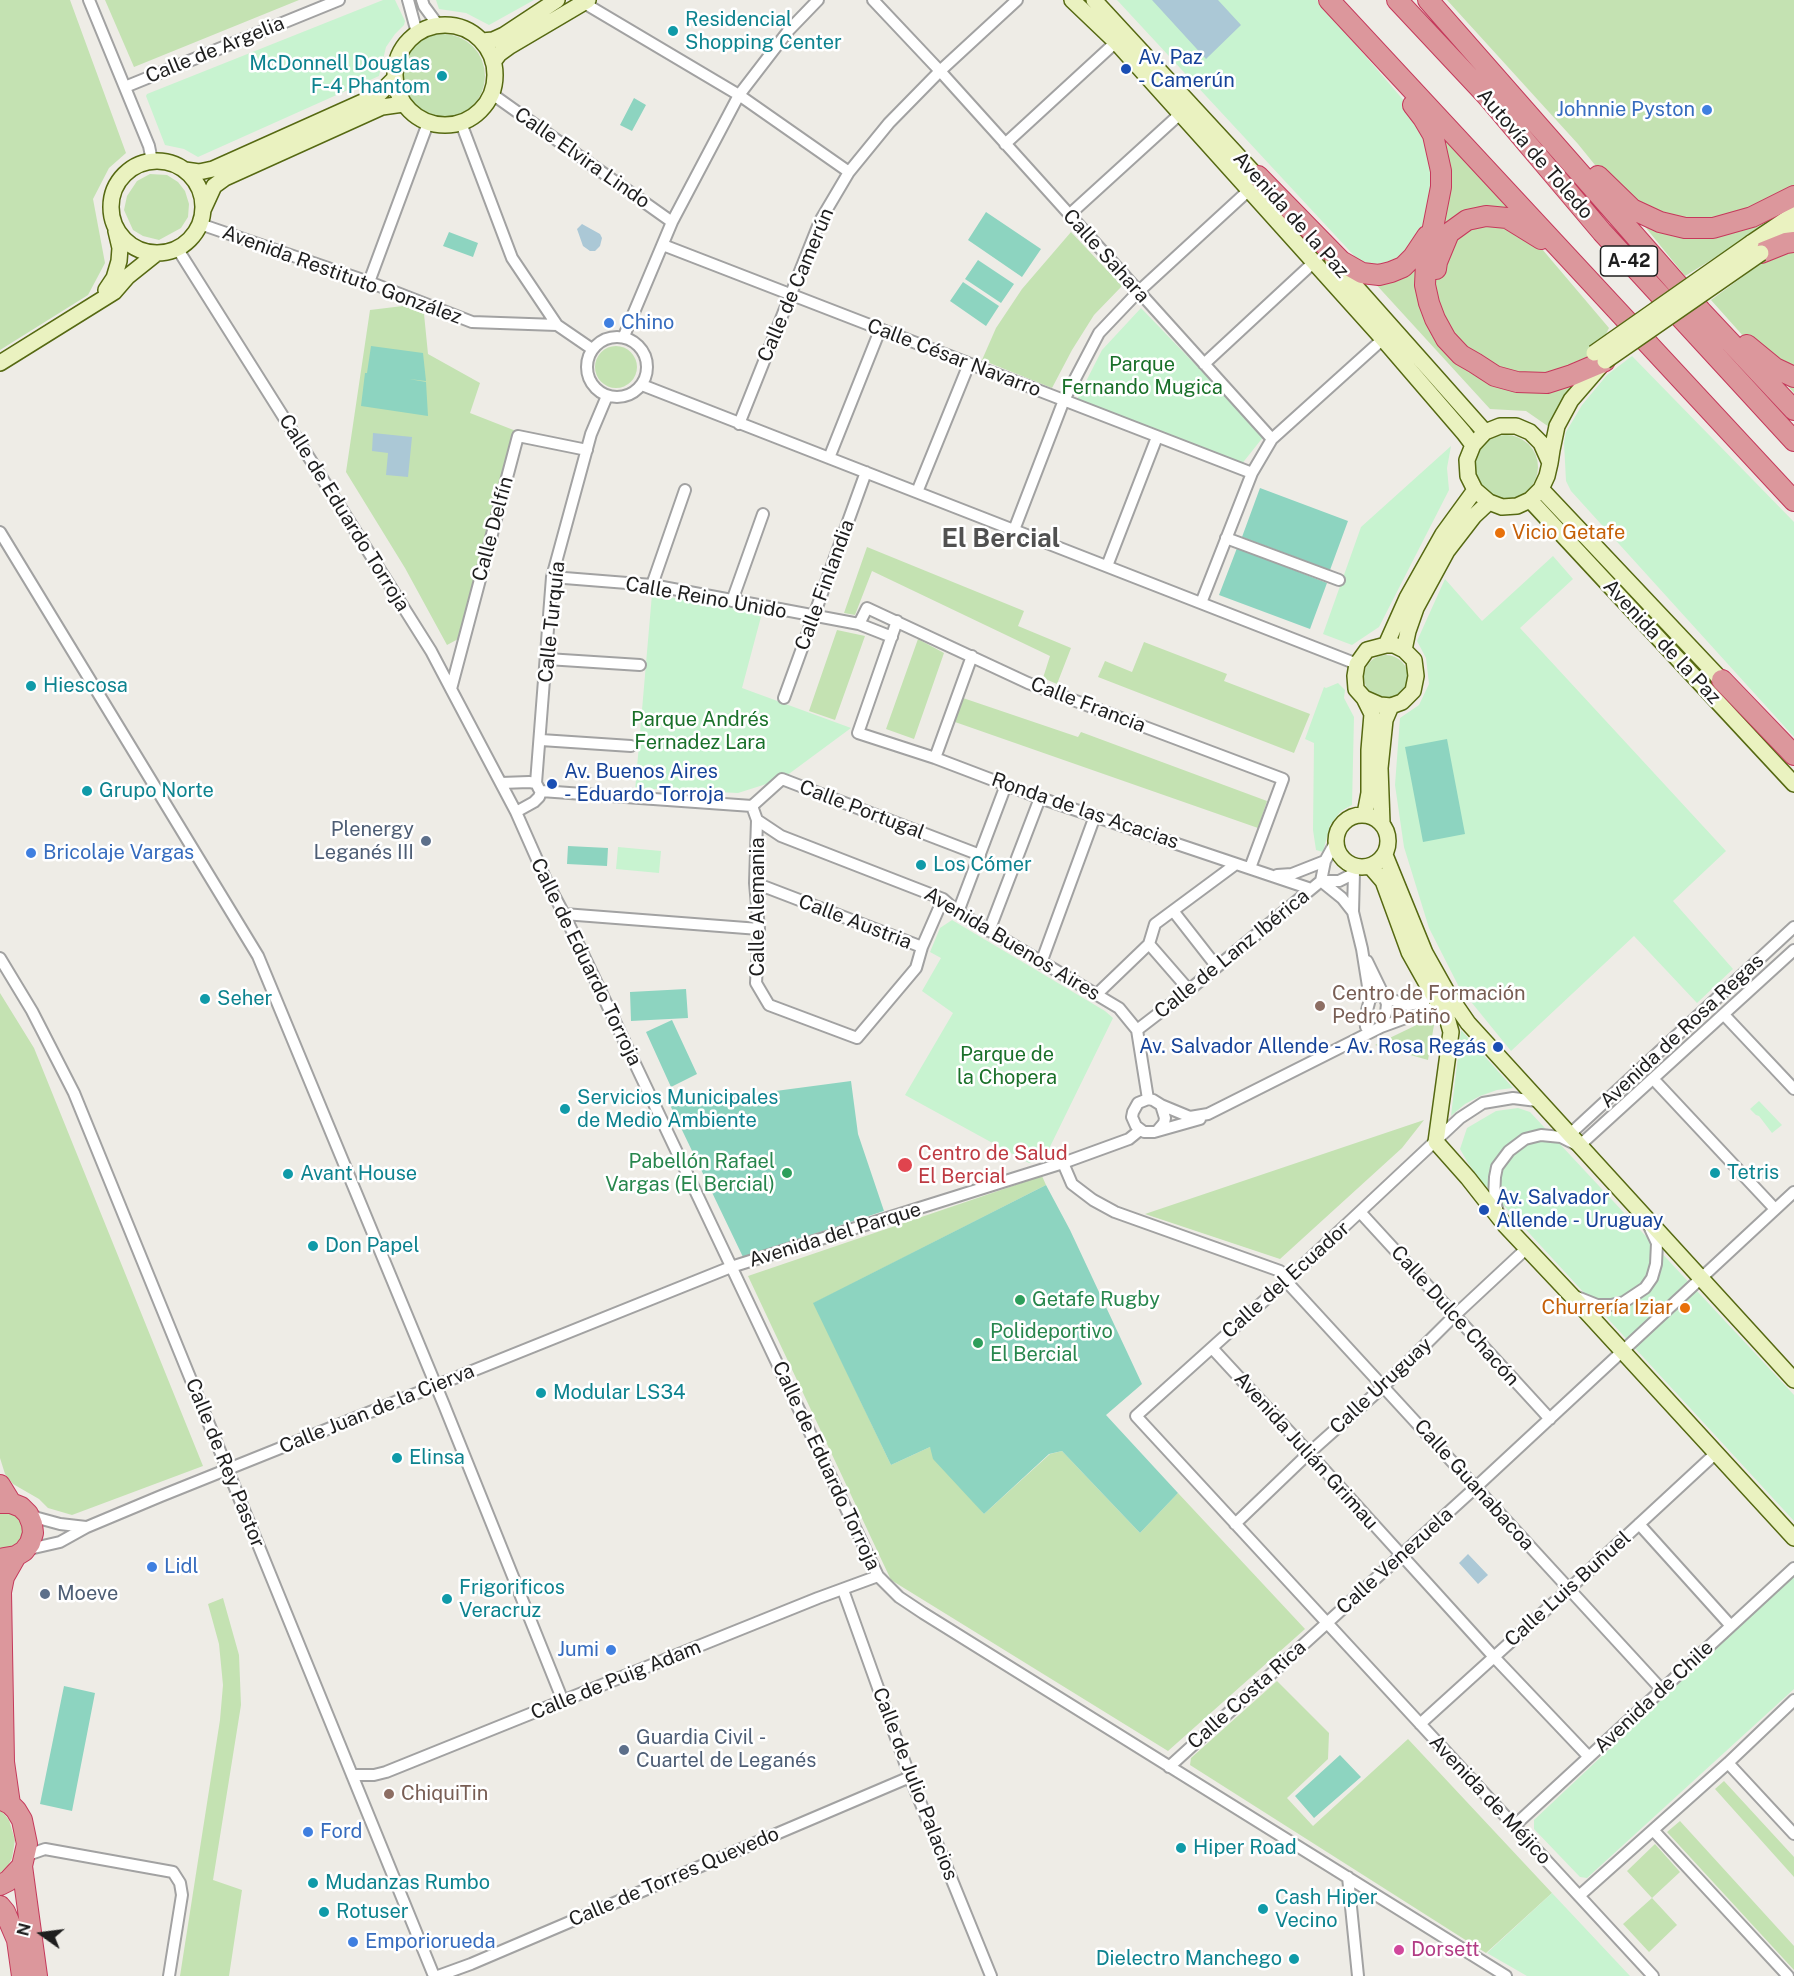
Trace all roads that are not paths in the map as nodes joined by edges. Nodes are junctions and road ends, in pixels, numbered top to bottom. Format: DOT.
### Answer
graph roads {
  1 [pos="89,0"];
  2 [pos="339,0"];
  3 [pos="408,0"];
  4 [pos="422,0"];
  5 [pos="557,0"];
  6 [pos="818,0"];
  7 [pos="873,0"];
  8 [pos="1017,0"];
  9 [pos="1072,0"];
  10 [pos="1094,0"];
  11 [pos="1329,0"];
  12 [pos="1397,0"];
  13 [pos="1428,0"];
  14 [pos="586,1"];
  15 [pos="438,25"];
  16 [pos="417,33"];
  17 [pos="482,41"];
  18 [pos="1116,42"];
  19 [pos="1368,42"];
  20 [pos="493,62"];
  21 [pos="940,71"];
  22 [pos="394,79"];
  23 [pos="1498,81"];
  24 [pos="125,87"];
  25 [pos="492,94"];
  26 [pos="739,95"];
  27 [pos="403,104"];
  28 [pos="1180,114"];
  29 [pos="428,123"];
  30 [pos="461,123"];
  31 [pos="1005,144"];
  32 [pos="152,161"];
  33 [pos="185,170"];
  34 [pos="849,172"];
  35 [pos="1253,184"];
  36 [pos="1794,196"];
  37 [pos="1438,208"];
  38 [pos="1794,213"];
  39 [pos="1069,214"];
  40 [pos="201,217"];
  41 [pos="113,219"];
  42 [pos="672,222"];
  43 [pos="1794,229"];
  44 [pos="1794,242"];
  45 [pos="663,245"];
  46 [pos="177,248"];
  47 [pos="1756,248"];
  48 [pos="157,253"];
  49 [pos="1313,263"];
  50 [pos="1576,266"];
  51 [pos="369,282"];
  52 [pos="1138,292"];
  53 [pos="790,295"];
  54 [pos="92,305"];
  55 [pos="1701,311"];
  56 [pos="557,325"];
  57 [pos="880,330"];
  58 [pos="624,336"];
  59 [pos="1383,339"];
  60 [pos="592,349"];
  61 [pos="1599,357"];
  62 [pos="0,363"];
  63 [pos="969,364"];
  64 [pos="1204,364"];
  65 [pos="1794,377"];
  66 [pos="642,385"];
  67 [pos="607,396"];
  68 [pos="1064,400"];
  69 [pos="1794,410"];
  70 [pos="739,424"];
  71 [pos="1485,432"];
  72 [pos="1157,437"];
  73 [pos="1272,439"];
  74 [pos="1794,441"];
  75 [pos="1473,445"];
  76 [pos="587,450"];
  77 [pos="829,458"];
  78 [pos="1550,463"];
  79 [pos="866,472"];
  80 [pos="1252,473"];
  81 [pos="685,490"];
  82 [pos="1475,490"];
  83 [pos="917,492"];
  84 [pos="1536,495"];
  85 [pos="1794,501"];
  86 [pos="1489,502"];
  87 [pos="763,514"];
  88 [pos="1014,530"];
  89 [pos="0,532"];
  90 [pos="1226,538"];
  91 [pos="1107,566"];
  92 [pos="552,577"];
  93 [pos="1339,580"];
  94 [pos="652,585"];
  95 [pos="732,601"];
  96 [pos="1200,603"];
  97 [pos="813,616"];
  98 [pos="897,621"];
  99 [pos="859,624"];
  100 [pos="892,637"];
  101 [pos="1386,645"];
  102 [pos="1404,650"];
  103 [pos="972,656"];
  104 [pos="547,659"];
  105 [pos="1357,664"];
  106 [pos="640,665"];
  107 [pos="1722,680"];
  108 [pos="451,689"];
  109 [pos="784,698"];
  110 [pos="1364,698"];
  111 [pos="1391,706"];
  112 [pos="541,740"];
  113 [pos="631,746"];
  114 [pos="1794,755"];
  115 [pos="935,758"];
  116 [pos="1794,762"];
  117 [pos="501,783"];
  118 [pos="1794,784"];
  119 [pos="1006,785"];
  120 [pos="539,787"];
  121 [pos="1040,798"];
  122 [pos="752,806"];
  123 [pos="516,812"];
  124 [pos="1365,814"];
  125 [pos="1095,816"];
  126 [pos="758,820"];
  127 [pos="1382,823"];
  128 [pos="1336,841"];
  129 [pos="980,855"];
  130 [pos="1385,855"];
  131 [pos="1325,861"];
  132 [pos="1236,864"];
  133 [pos="1250,868"];
  134 [pos="1361,868"];
  135 [pos="1271,875"];
  136 [pos="1321,881"];
  137 [pos="755,883"];
  138 [pos="1311,889"];
  139 [pos="943,899"];
  140 [pos="958,912"];
  141 [pos="1174,912"];
  142 [pos="1353,912"];
  143 [pos="564,914"];
  144 [pos="1794,927"];
  145 [pos="759,929"];
  146 [pos="989,931"];
  147 [pos="1149,944"];
  148 [pos="922,947"];
  149 [pos="1362,949"];
  150 [pos="1794,950"];
  151 [pos="0,958"];
  152 [pos="1041,963"];
  153 [pos="1217,967"];
  154 [pos="1189,990"];
  155 [pos="1432,993"];
  156 [pos="1097,994"];
  157 [pos="1385,997"];
  158 [pos="1370,999"];
  159 [pos="1446,1014"];
  160 [pos="1727,1018"];
  161 [pos="1364,1021"];
  162 [pos="1377,1029"];
  163 [pos="1137,1030"];
  164 [pos="1342,1048"];
  165 [pos="1657,1083"];
  166 [pos="1794,1089"];
  167 [pos="1148,1099"];
  168 [pos="1537,1101"];
  169 [pos="1161,1105"];
  170 [pos="1208,1114"];
  171 [pos="1140,1130"];
  172 [pos="1158,1130"];
  173 [pos="1574,1141"];
  174 [pos="1436,1142"];
  175 [pos="1063,1163"];
  176 [pos="1794,1192"];
  177 [pos="1775,1209"];
  178 [pos="1360,1212"];
  179 [pos="1647,1220"];
  180 [pos="1505,1226"];
  181 [pos="1527,1248"];
  182 [pos="731,1267"];
  183 [pos="1700,1278"];
  184 [pos="1286,1281"];
  185 [pos="1571,1295"];
  186 [pos="1454,1316"];
  187 [pos="1212,1348"];
  188 [pos="1623,1351"];
  189 [pos="1794,1380"];
  190 [pos="435,1385"];
  191 [pos="1384,1386"];
  192 [pos="1136,1416"];
  193 [pos="1550,1419"];
  194 [pos="1309,1453"];
  195 [pos="1716,1453"];
  196 [pos="227,1469"];
  197 [pos="0,1485"];
  198 [pos="1475,1488"];
  199 [pos="11,1505"];
  200 [pos="1234,1524"];
  201 [pos="1640,1524"];
  202 [pos="87,1527"];
  203 [pos="1794,1538"];
  204 [pos="13,1555"];
  205 [pos="1401,1555"];
  206 [pos="1794,1568"];
  207 [pos="878,1576"];
  208 [pos="1569,1589"];
  209 [pos="843,1590"];
  210 [pos="1326,1624"];
  211 [pos="1731,1626"];
  212 [pos="1494,1657"];
  213 [pos="1662,1690"];
  214 [pos="1794,1700"];
  215 [pos="563,1701"];
  216 [pos="1420,1724"];
  217 [pos="1589,1757"];
  218 [pos="1728,1762"];
  219 [pos="1169,1767"];
  220 [pos="352,1775"];
  221 [pos="910,1777"];
  222 [pos="5,1801"];
  223 [pos="1514,1826"];
  224 [pos="1653,1830"];
  225 [pos="25,1832"];
  226 [pos="1794,1834"];
  227 [pos="45,1849"];
  228 [pos="23,1861"];
  229 [pos="1347,1877"];
  230 [pos="0,1885"];
  231 [pos="1579,1896"];
  232 [pos="0,1906"];
  233 [pos="22,1976"];
  234 [pos="37,1976"];
  235 [pos="169,1976"];
  236 [pos="436,1976"];
  237 [pos="991,1976"];
  238 [pos="1358,1976"];
  239 [pos="1506,1976"];
  240 [pos="1653,1976"];
  241 [pos="1788,1976"];
  1 -- 24 [label="street"];
  2 -- 24 [label="street, Calle de Argelia"];
  3 -- 16 [label="street"];
  4 -- 15 [label="street"];
  5 -- 17 [label="street"];
  6 -- 26 [label="street"];
  7 -- 21 [label="street, Calle Sahara"];
  8 -- 21 [label="street, Calle de Camerún"];
  9 -- 18 [label="street"];
  10 -- 35 [label="street, Avenida de la Paz"];
  11 -- 19 [label="highway"];
  12 -- 74 [label="highway, Autovía de Toledo / A-42"];
  13 -- 23 [label="highway, Autovía de Toledo / A-42"];
  14 -- 20 [label="street"];
  14 -- 26 [label="street"];
  15 -- 16 [label="street"];
  15 -- 17 [label="street"];
  16 -- 22 [label="street"];
  17 -- 20 [label="street"];
  18 -- 28 [label="street"];
  18 -- 31 [label="street"];
  19 -- 37 [label="highway"];
  19 -- 50 [label="highway"];
  20 -- 25 [label="street"];
  21 -- 31 [label="street, Calle Sahara"];
  21 -- 34 [label="street, Calle de Camerún"];
  22 -- 27 [label="street"];
  22 -- 33 [label="street"];
  23 -- 36 [label="highway"];
  23 -- 55 [label="highway, Autovía de Toledo / A-42"];
  24 -- 32 [label="street"];
  25 -- 30 [label="street"];
  25 -- 42 [label="street, Calle Elvira Lindo"];
  26 -- 34 [label="street"];
  26 -- 42 [label="street"];
  27 -- 29 [label="street"];
  27 -- 40 [label="street"];
  28 -- 35 [label="street"];
  28 -- 39 [label="street"];
  29 -- 30 [label="street"];
  29 -- 51 [label="street"];
  30 -- 56 [label="street"];
  31 -- 39 [label="street, Calle Sahara"];
  32 -- 33 [label="street"];
  32 -- 41 [label="street"];
  33 -- 40 [label="street"];
  34 -- 53 [label="street, Calle de Camerún"];
  35 -- 37 [label="highway"];
  35 -- 49 [label="street"];
  35 -- 52 [label="street"];
  35 -- 71 [label="street, Avenida de la Paz"];
  37 -- 61 [label="highway"];
  38 -- 47 [label="street"];
  39 -- 52 [label="street, Calle Sahara"];
  40 -- 46 [label="street"];
  40 -- 51 [label="street, Avenida Restituto González"];
  41 -- 48 [label="street"];
  41 -- 54 [label="street"];
  42 -- 45 [label="street"];
  43 -- 47 [label="street"];
  44 -- 47 [label="highway"];
  45 -- 53 [label="street, Calle César Navarro"];
  45 -- 58 [label="street"];
  46 -- 48 [label="street"];
  46 -- 108 [label="street, Calle de Eduardo Torroja"];
  47 -- 61 [label="street, bridge"];
  48 -- 54 [label="street"];
  49 -- 59 [label="street"];
  49 -- 64 [label="street"];
  50 -- 61 [label="highway"];
  50 -- 85 [label="highway"];
  51 -- 56 [label="street, Avenida Restituto González"];
  52 -- 64 [label="street, Calle Sahara"];
  52 -- 68 [label="street"];
  53 -- 57 [label="street, Calle César Navarro"];
  53 -- 70 [label="street, Calle de Camerún"];
  54 -- 62 [label="street"];
  55 -- 65 [label="highway"];
  55 -- 69 [label="highway, Autovía de Toledo / A-42"];
  56 -- 60 [label="street"];
  57 -- 63 [label="street, Calle César Navarro"];
  57 -- 77 [label="street"];
  58 -- 60 [label="street"];
  58 -- 66 [label="street"];
  59 -- 73 [label="street"];
  59 -- 75 [label="street"];
  60 -- 67 [label="street"];
  61 -- 78 [label="street"];
  63 -- 68 [label="street, Calle César Navarro"];
  63 -- 83 [label="street"];
  64 -- 73 [label="street, Calle Sahara"];
  66 -- 67 [label="street"];
  66 -- 70 [label="street"];
  67 -- 76 [label="street, Calle Turquía"];
  68 -- 72 [label="street, Calle César Navarro"];
  68 -- 88 [label="street"];
  70 -- 77 [label="street"];
  71 -- 75 [label="street"];
  71 -- 78 [label="street"];
  72 -- 80 [label="street, Calle César Navarro"];
  72 -- 91 [label="street"];
  73 -- 80 [label="street"];
  75 -- 82 [label="street"];
  76 -- 92 [label="street, Calle Turquía"];
  76 -- 108 [label="street, Calle Delfín"];
  77 -- 79 [label="street"];
  78 -- 84 [label="street"];
  79 -- 83 [label="street"];
  79 -- 97 [label="street, Calle Finlandia"];
  80 -- 90 [label="street"];
  81 -- 94 [label="street"];
  82 -- 86 [label="street"];
  82 -- 101 [label="street"];
  83 -- 88 [label="street"];
  84 -- 86 [label="street"];
  84 -- 107 [label="street, Avenida de la Paz"];
  84 -- 118 [label="street, Avenida de la Paz"];
  86 -- 102 [label="street"];
  87 -- 95 [label="street"];
  88 -- 91 [label="street"];
  89 -- 190 [label="street"];
  90 -- 93 [label="street"];
  90 -- 96 [label="street"];
  91 -- 96 [label="street"];
  92 -- 94 [label="street, Calle Reino Unido"];
  92 -- 104 [label="street, Calle Turquía"];
  94 -- 95 [label="street, Calle Reino Unido"];
  95 -- 97 [label="street, Calle Reino Unido"];
  96 -- 105 [label="street"];
  97 -- 99 [label="street, Calle Reino Unido"];
  97 -- 109 [label="street, Calle Finlandia"];
  98 -- 99 [label="street, Calle Francia"];
  98 -- 100 [label="street"];
  98 -- 103 [label="street, Calle Francia"];
  99 -- 100 [label="street, Calle Reino Unido"];
  100 -- 115 [label="street, Ronda de las Acacias"];
  101 -- 102 [label="street"];
  101 -- 105 [label="street"];
  102 -- 111 [label="street"];
  103 -- 115 [label="street"];
  103 -- 133 [label="street, Calle Francia"];
  104 -- 106 [label="street"];
  104 -- 112 [label="street, Calle Turquía"];
  105 -- 110 [label="street"];
  107 -- 114 [label="highway"];
  107 -- 116 [label="street, Avenida de la Paz"];
  108 -- 117 [label="street, Calle de Eduardo Torroja"];
  110 -- 111 [label="street"];
  110 -- 124 [label="street"];
  111 -- 127 [label="street"];
  112 -- 113 [label="street"];
  112 -- 120 [label="street, Calle Turquía"];
  115 -- 119 [label="street, Ronda de las Acacias"];
  117 -- 120 [label="street"];
  117 -- 123 [label="street, Calle de Eduardo Torroja"];
  119 -- 121 [label="street, Ronda de las Acacias"];
  119 -- 129 [label="street"];
  120 -- 122 [label="street"];
  120 -- 123 [label="street"];
  121 -- 125 [label="street, Ronda de las Acacias"];
  121 -- 146 [label="street"];
  122 -- 126 [label="street"];
  122 -- 129 [label="street, Calle Portugal"];
  123 -- 143 [label="street, Calle de Eduardo Torroja"];
  124 -- 127 [label="street"];
  124 -- 128 [label="street"];
  125 -- 132 [label="street, Ronda de las Acacias"];
  125 -- 152 [label="street"];
  126 -- 137 [label="street, Calle Alemania"];
  126 -- 139 [label="street, Avenida Buenos Aires"];
  127 -- 130 [label="street"];
  128 -- 131 [label="street"];
  128 -- 134 [label="street"];
  129 -- 140 [label="street"];
  130 -- 134 [label="street"];
  130 -- 168 [label="street"];
  131 -- 135 [label="street"];
  131 -- 136 [label="street"];
  132 -- 133 [label="street, Ronda de las Acacias"];
  132 -- 141 [label="street"];
  133 -- 135 [label="street, Ronda de las Acacias"];
  134 -- 136 [label="street, Calle de Lanz Ibérica"];
  134 -- 142 [label="street"];
  134 -- 155 [label="street"];
  135 -- 138 [label="street, Ronda de las Acacias"];
  136 -- 138 [label="street, Calle de Lanz Ibérica"];
  136 -- 142 [label="street"];
  137 -- 145 [label="street, Calle Alemania"];
  137 -- 148 [label="street, Calle Austria"];
  138 -- 153 [label="street, Calle de Lanz Ibérica"];
  139 -- 140 [label="street, Avenida Buenos Aires"];
  139 -- 148 [label="street"];
  140 -- 146 [label="street, Avenida Buenos Aires"];
  141 -- 147 [label="street"];
  141 -- 153 [label="street"];
  142 -- 149 [label="street"];
  143 -- 145 [label="street"];
  143 -- 182 [label="street, Calle de Eduardo Torroja"];
  144 -- 173 [label="street, Avenida de Rosa Regas"];
  145 -- 148 [label="street, Calle Alemania"];
  146 -- 152 [label="street, Avenida Buenos Aires"];
  147 -- 154 [label="street"];
  147 -- 156 [label="street"];
  149 -- 157 [label="street"];
  149 -- 158 [label="street"];
  150 -- 173 [label="street, Avenida de Rosa Regas"];
  151 -- 196 [label="street, Calle de Rey Pastor"];
  152 -- 156 [label="street, Avenida Buenos Aires"];
  153 -- 154 [label="street, Calle de Lanz Ibérica"];
  154 -- 163 [label="street, Calle de Lanz Ibérica"];
  155 -- 157 [label="street"];
  155 -- 159 [label="street"];
  156 -- 163 [label="street, Avenida Buenos Aires"];
  157 -- 158 [label="street"];
  157 -- 162 [label="street"];
  158 -- 161 [label="street"];
  159 -- 162 [label="street"];
  159 -- 174 [label="street"];
  160 -- 166 [label="street"];
  161 -- 162 [label="street"];
  161 -- 164 [label="street"];
  162 -- 164 [label="street"];
  163 -- 167 [label="street"];
  164 -- 170 [label="street"];
  165 -- 177 [label="street"];
  167 -- 169 [label="street"];
  167 -- 171 [label="street"];
  168 -- 173 [label="street"];
  168 -- 174 [label="street, Calle del Ecuador"];
  169 -- 170 [label="street"];
  169 -- 172 [label="street"];
  170 -- 172 [label="street"];
  171 -- 172 [label="street"];
  171 -- 175 [label="street, Avenida del Parque"];
  173 -- 179 [label="street"];
  173 -- 180 [label="street"];
  174 -- 178 [label="street, Calle del Ecuador"];
  174 -- 180 [label="street"];
  175 -- 182 [label="street, Avenida del Parque"];
  175 -- 184 [label="street, Calle Guanabacoa"];
  176 -- 177 [label="street, Calle Venezuela"];
  177 -- 183 [label="street, Calle Venezuela"];
  178 -- 184 [label="street, Calle del Ecuador"];
  178 -- 186 [label="street, Calle Dulce Chacón"];
  179 -- 183 [label="street"];
  179 -- 185 [label="street"];
  180 -- 181 [label="street"];
  181 -- 185 [label="street"];
  181 -- 186 [label="street, Calle Uruguay"];
  182 -- 190 [label="street, Calle Juan de la Cierva"];
  182 -- 207 [label="street, Calle de Eduardo Torroja"];
  183 -- 188 [label="street, Calle Venezuela"];
  183 -- 189 [label="street"];
  184 -- 187 [label="street, Calle del Ecuador"];
  184 -- 191 [label="street, Calle Guanabacoa"];
  185 -- 188 [label="street"];
  186 -- 191 [label="street, Calle Uruguay"];
  186 -- 193 [label="street, Calle Dulce Chacón"];
  187 -- 192 [label="street, Calle del Ecuador"];
  187 -- 194 [label="street, Avenida Julián Grimau"];
  188 -- 193 [label="street, Calle Venezuela"];
  188 -- 195 [label="street"];
  190 -- 196 [label="street, Calle Juan de la Cierva"];
  190 -- 215 [label="street"];
  191 -- 194 [label="street, Calle Uruguay"];
  191 -- 198 [label="street, Calle Guanabacoa"];
  192 -- 200 [label="street, Avenida de Méjico"];
  193 -- 198 [label="street, Calle Venezuela"];
  194 -- 200 [label="street, Calle Uruguay"];
  194 -- 205 [label="street, Avenida Julián Grimau"];
  195 -- 201 [label="street, Calle Luis Buñuel"];
  195 -- 203 [label="street"];
  196 -- 202 [label="street, Calle Juan de la Cierva"];
  196 -- 220 [label="street, Calle de Rey Pastor"];
  197 -- 199 [label="highway"];
  198 -- 205 [label="street, Calle Venezuela"];
  198 -- 208 [label="street, Calle Guanabacoa"];
  199 -- 202 [label="street"];
  199 -- 204 [label="highway"];
  200 -- 210 [label="street, Avenida de Méjico"];
  201 -- 208 [label="street, Calle Luis Buñuel"];
  201 -- 211 [label="street"];
  202 -- 204 [label="street, Calle Juan de la Cierva"];
  204 -- 222 [label="highway"];
  205 -- 210 [label="street, Calle Venezuela"];
  205 -- 212 [label="street, Avenida Julián Grimau"];
  206 -- 211 [label="street, Avenida de Chile"];
  207 -- 209 [label="street, Calle de Puig Adam"];
  207 -- 219 [label="street, Calle de Eduardo Torroja"];
  208 -- 212 [label="street, Calle Luis Buñuel"];
  208 -- 213 [label="street, Calle Guanabacoa"];
  209 -- 215 [label="street, Calle de Puig Adam"];
  209 -- 221 [label="street, Calle de Julio Palacios"];
  210 -- 216 [label="street, Avenida de Méjico"];
  210 -- 219 [label="street, Calle Costa Rica"];
  211 -- 213 [label="street, Avenida de Chile"];
  212 -- 216 [label="street, Calle Luis Buñuel"];
  212 -- 217 [label="street, Avenida Julián Grimau"];
  213 -- 217 [label="street, Avenida de Chile"];
  214 -- 218 [label="street"];
  215 -- 220 [label="street, Calle de Puig Adam"];
  216 -- 223 [label="street, Avenida de Méjico"];
  217 -- 223 [label="street, Avenida de Chile"];
  218 -- 224 [label="street"];
  218 -- 226 [label="street"];
  219 -- 229 [label="street, Calle de Eduardo Torroja"];
  220 -- 236 [label="street, Calle de Rey Pastor"];
  221 -- 236 [label="street, Calle de Torres Quevedo"];
  221 -- 237 [label="street, Calle de Julio Palacios"];
  222 -- 225 [label="highway"];
  223 -- 231 [label="street, Avenida de Méjico"];
  224 -- 231 [label="street"];
  224 -- 241 [label="street"];
  225 -- 227 [label="street"];
  225 -- 228 [label="highway"];
  227 -- 228 [label="street"];
  227 -- 235 [label="street"];
  228 -- 230 [label="highway"];
  228 -- 234 [label="highway"];
  229 -- 238 [label="street"];
  229 -- 239 [label="street, Calle de Eduardo Torroja"];
  231 -- 240 [label="street, Avenida de Méjico"];
  232 -- 233 [label="highway"];
}
